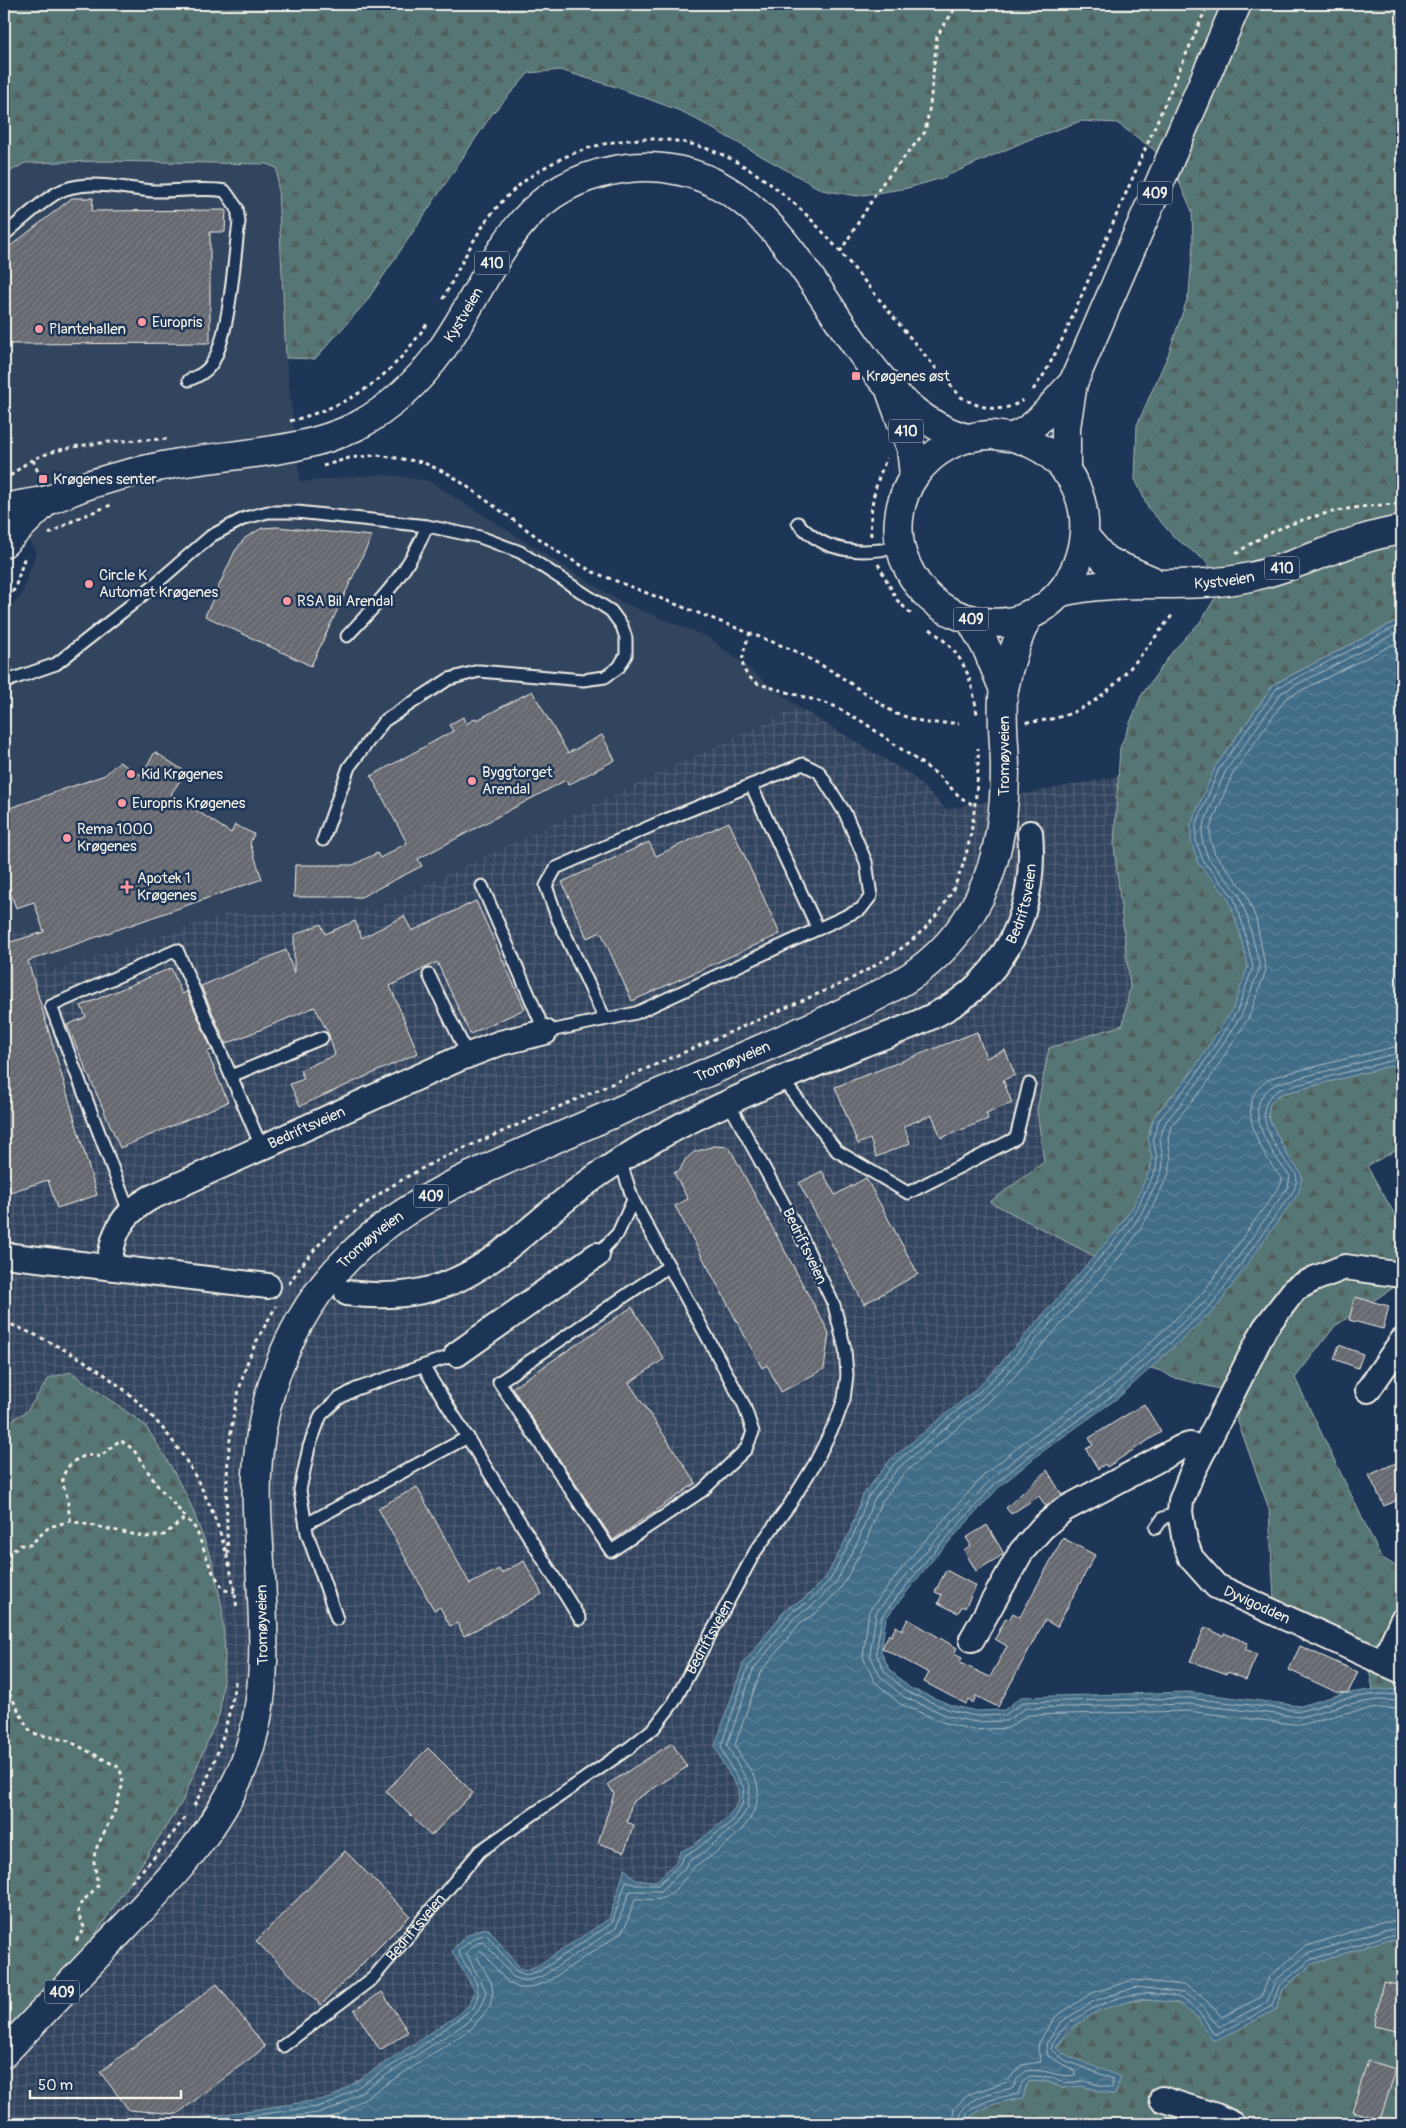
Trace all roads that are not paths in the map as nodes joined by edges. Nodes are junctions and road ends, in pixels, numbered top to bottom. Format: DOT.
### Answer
graph roads {
  1 [pos="1237,4"];
  2 [pos="4,235"];
  3 [pos="189,380"];
  4 [pos="1073,383"];
  5 [pos="889,390"];
  6 [pos="1012,437"];
  7 [pos="967,438"];
  8 [pos="1066,472"];
  9 [pos="914,476"];
  10 [pos="48,500"];
  11 [pos="4,509"];
  12 [pos="798,524"];
  13 [pos="428,526"];
  14 [pos="1402,530"];
  15 [pos="1085,537"];
  16 [pos="15,547"];
  17 [pos="900,547"];
  18 [pos="1157,582"];
  19 [pos="1061,592"];
  20 [pos="1029,614"];
  21 [pos="970,619"];
  22 [pos="347,636"];
  23 [pos="4,670"];
  24 [pos="6,682"];
  25 [pos="1004,690"];
  26 [pos="751,785"];
  27 [pos="1030,833"];
  28 [pos="323,840"];
  29 [pos="482,886"];
  30 [pos="818,928"];
  31 [pos="429,974"];
  32 [pos="605,1019"];
  33 [pos="544,1032"];
  34 [pos="322,1038"];
  35 [pos="468,1056"];
  36 [pos="231,1076"];
  37 [pos="782,1079"];
  38 [pos="1029,1084"];
  39 [pos="728,1102"];
  40 [pos="262,1146"];
  41 [pos="620,1160"];
  42 [pos="633,1200"];
  43 [pos="130,1212"];
  44 [pos="4,1255"];
  45 [pos="597,1255"];
  46 [pos="669,1266"];
  47 [pos="109,1267"];
  48 [pos="1402,1276"];
  49 [pos="268,1286"];
  50 [pos="348,1293"];
  51 [pos="1402,1341"];
  52 [pos="457,1354"];
  53 [pos="423,1366"];
  54 [pos="1368,1390"];
  55 [pos="468,1437"];
  56 [pos="1205,1448"];
  57 [pos="1180,1512"];
  58 [pos="306,1524"];
  59 [pos="1156,1528"];
  60 [pos="337,1619"];
  61 [pos="580,1619"];
  62 [pos="1402,1621"];
  63 [pos="972,1639"];
  64 [pos="1393,1667"];
  65 [pos="283,2046"];
  66 [pos="4,2053"];
  67 [pos="1162,2099"];
  68 [pos="1233,2124"];
  1 -- 4 [label="main road, 409"];
  2 -- 3 [label="lane"];
  4 -- 6 [label="main road, 409"];
  4 -- 8 [label="main road, 409"];
  5 -- 7 [label="main road, Kystveien / 410"];
  5 -- 9 [label="main road, Kystveien / 410"];
  5 -- 10 [label="main road, Kystveien / 410"];
  6 -- 7 [label="main road, 409"];
  6 -- 8 [label="main road, 409"];
  7 -- 9 [label="main road, 409"];
  8 -- 15 [label="main road, 409"];
  9 -- 17 [label="main road, 409"];
  10 -- 11 [label="main road, Kystveien / 410"];
  10 -- 16 [label="main road, Kystveien / 410"];
  12 -- 17 [label="lane"];
  13 -- 22 [label="lane"];
  13 -- 24 [label="lane"];
  13 -- 28 [label="lane"];
  14 -- 18 [label="main road, Kystveien / 410"];
  15 -- 18 [label="main road, Kystveien / 410"];
  15 -- 19 [label="main road, 409"];
  17 -- 21 [label="main road, 409"];
  18 -- 19 [label="main road, Kystveien / 410"];
  19 -- 20 [label="main road, 409"];
  20 -- 21 [label="main road, 409"];
  20 -- 25 [label="main road, Tromøyveien / 409"];
  21 -- 25 [label="main road, Tromøyveien / 409"];
  23 -- 24 [label="lane"];
  25 -- 66 [label="main road, Tromøyveien / 409"];
  26 -- 30 [label="lane"];
  26 -- 30 [label="lane"];
  26 -- 32 [label="lane"];
  27 -- 37 [label="street, Bedriftsveien"];
  29 -- 33 [label="lane"];
  30 -- 32 [label="lane"];
  31 -- 35 [label="lane"];
  32 -- 33 [label="lane"];
  33 -- 35 [label="street, Bedriftsveien"];
  34 -- 36 [label="lane"];
  35 -- 40 [label="street, Bedriftsveien"];
  36 -- 40 [label="lane"];
  36 -- 43 [label="lane"];
  37 -- 38 [label="lane"];
  37 -- 39 [label="street, Bedriftsveien"];
  39 -- 41 [label="street, Bedriftsveien"];
  39 -- 65 [label="lane, Bedriftsveien"];
  40 -- 43 [label="street, Bedriftsveien"];
  41 -- 42 [label="lane"];
  41 -- 50 [label="street, Bedriftsveien"];
  42 -- 45 [label="lane"];
  42 -- 46 [label="lane"];
  43 -- 47 [label="street, Bedriftsveien"];
  44 -- 47 [label="street"];
  45 -- 52 [label="street"];
  46 -- 46 [label="lane"];
  47 -- 49 [label="street"];
  48 -- 56 [label="street, Dyvigodden"];
  51 -- 54 [label="street"];
  52 -- 53 [label="lane"];
  53 -- 55 [label="lane"];
  53 -- 58 [label="lane"];
  55 -- 58 [label="lane"];
  55 -- 61 [label="lane"];
  56 -- 57 [label="street, Dyvigodden"];
  56 -- 63 [label="street"];
  57 -- 59 [label="lane"];
  57 -- 64 [label="street, Dyvigodden"];
  58 -- 60 [label="lane"];
  62 -- 64 [label="street, Dyvigodden"];
  67 -- 68 [label="street"];
}
